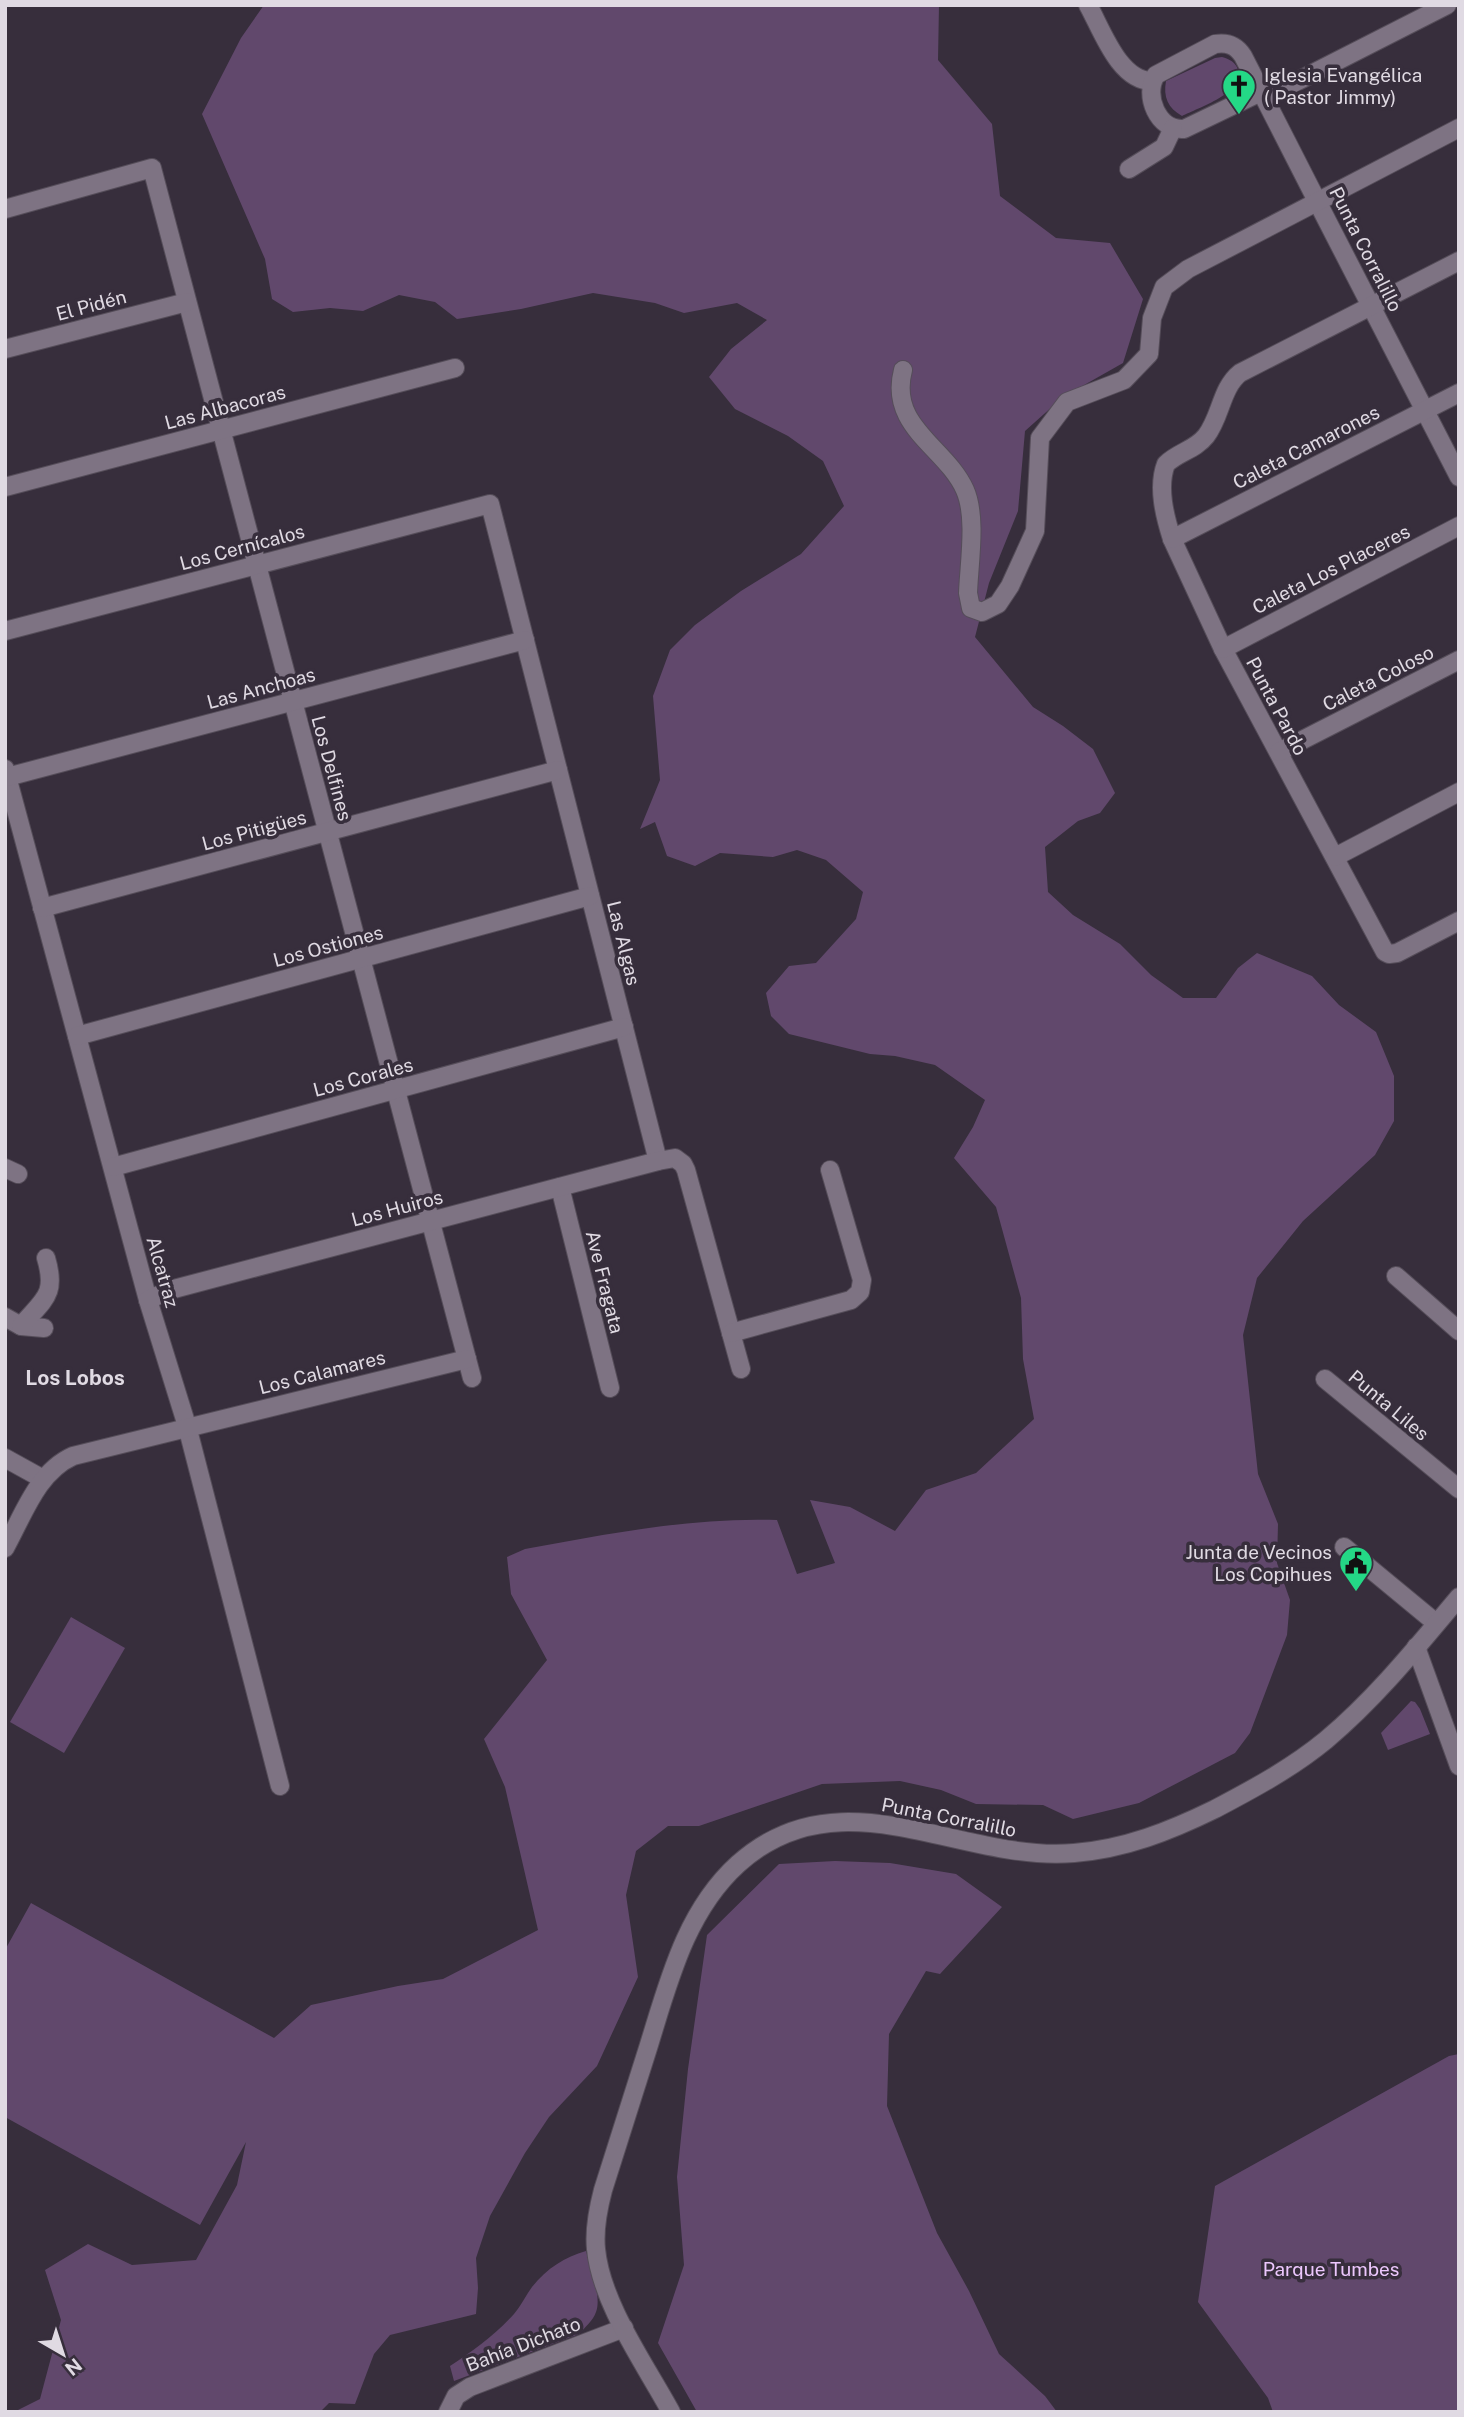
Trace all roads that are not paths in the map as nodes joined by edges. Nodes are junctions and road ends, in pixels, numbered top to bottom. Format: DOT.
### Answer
graph roads {
  1 [pos="1088,5"];
  2 [pos="1447,5"];
  3 [pos="1152,81"];
  4 [pos="1261,92"];
  5 [pos="1173,128"];
  6 [pos="1459,128"];
  7 [pos="1129,169"];
  8 [pos="1318,201"];
  9 [pos="5,209"];
  10 [pos="1459,261"];
  11 [pos="187,302"];
  12 [pos="1371,306"];
  13 [pos="5,349"];
  14 [pos="455,368"];
  15 [pos="902,370"];
  16 [pos="1459,393"];
  17 [pos="1425,410"];
  18 [pos="221,430"];
  19 [pos="1459,477"];
  20 [pos="5,487"];
  21 [pos="490,504"];
  22 [pos="1459,526"];
  23 [pos="1172,539"];
  24 [pos="257,565"];
  25 [pos="5,631"];
  26 [pos="525,640"];
  27 [pos="1223,649"];
  28 [pos="1459,660"];
  29 [pos="293,701"];
  30 [pos="1279,752"];
  31 [pos="558,770"];
  32 [pos="6,773"];
  33 [pos="1459,792"];
  34 [pos="327,832"];
  35 [pos="1335,857"];
  36 [pos="590,896"];
  37 [pos="42,908"];
  38 [pos="1459,921"];
  39 [pos="361,959"];
  40 [pos="624,1027"];
  41 [pos="77,1036"];
  42 [pos="396,1090"];
  43 [pos="658,1161"];
  44 [pos="113,1167"];
  45 [pos="830,1170"];
  46 [pos="560,1187"];
  47 [pos="430,1221"];
  48 [pos="46,1258"];
  49 [pos="1395,1276"];
  50 [pos="148,1300"];
  51 [pos="13,1321"];
  52 [pos="44,1328"];
  53 [pos="1459,1331"];
  54 [pos="731,1333"];
  55 [pos="467,1359"];
  56 [pos="741,1369"];
  57 [pos="472,1378"];
  58 [pos="1325,1379"];
  59 [pos="610,1388"];
  60 [pos="187,1426"];
  61 [pos="5,1458"];
  62 [pos="43,1479"];
  63 [pos="1459,1489"];
  64 [pos="1344,1546"];
  65 [pos="5,1548"];
  66 [pos="1459,1597"];
  67 [pos="1436,1623"];
  68 [pos="1416,1647"];
  69 [pos="1459,1766"];
  70 [pos="280,1786"];
  71 [pos="624,2328"];
  72 [pos="448,2412"];
  73 [pos="671,2412"];
  1 -- 3 [label="street"];
  2 -- 4 [label="street"];
  3 -- 4 [label="street, Punta Corralillo"];
  3 -- 5 [label="street"];
  4 -- 5 [label="street"];
  4 -- 8 [label="street, Punta Corralillo"];
  5 -- 7 [label="street"];
  6 -- 8 [label="street"];
  8 -- 12 [label="street, Punta Corralillo"];
  8 -- 15 [label="street"];
  9 -- 11 [label="street, Los Delfines"];
  10 -- 12 [label="street"];
  11 -- 13 [label="street, El Pidén"];
  11 -- 18 [label="street, Los Delfines"];
  12 -- 17 [label="street, Punta Corralillo"];
  12 -- 23 [label="street, Punta Pardo"];
  14 -- 18 [label="street, Las Albacoras"];
  16 -- 17 [label="street, Caleta Camarones"];
  17 -- 19 [label="street, Punta Corralillo"];
  17 -- 23 [label="street, Caleta Camarones"];
  18 -- 20 [label="street, Las Albacoras"];
  18 -- 24 [label="street, Los Delfines"];
  21 -- 24 [label="street, Los Cernícalos"];
  21 -- 26 [label="street, Las Algas"];
  22 -- 27 [label="street, Caleta Los Placeres"];
  23 -- 27 [label="street, Punta Pardo"];
  24 -- 25 [label="street, Los Cernícalos"];
  24 -- 29 [label="street, Los Delfines"];
  26 -- 29 [label="street, Las Anchoas"];
  26 -- 31 [label="street, Las Algas"];
  27 -- 30 [label="street, Punta Pardo"];
  28 -- 30 [label="street, Caleta Coloso"];
  29 -- 32 [label="street, Las Anchoas"];
  29 -- 34 [label="street, Los Delfines"];
  30 -- 35 [label="street, Punta Pardo"];
  31 -- 34 [label="street, Los Pitigües"];
  31 -- 36 [label="street, Las Algas"];
  32 -- 37 [label="street, Alcatraz"];
  33 -- 35 [label="street"];
  34 -- 37 [label="street, Los Pitigües"];
  34 -- 39 [label="street, Los Delfines"];
  35 -- 38 [label="street, Punta Pardo"];
  36 -- 39 [label="street, Los Ostiones"];
  36 -- 40 [label="street, Las Algas"];
  37 -- 41 [label="street, Alcatraz"];
  39 -- 41 [label="street, Los Ostiones"];
  39 -- 42 [label="street, Los Delfines"];
  40 -- 42 [label="street, Los Corales"];
  40 -- 43 [label="street, Las Algas"];
  41 -- 44 [label="street, Alcatraz"];
  42 -- 44 [label="street, Los Corales"];
  42 -- 47 [label="street, Los Delfines"];
  43 -- 46 [label="street, Los Huiros"];
  43 -- 54 [label="street"];
  44 -- 50 [label="street, Alcatraz"];
  45 -- 54 [label="street"];
  46 -- 47 [label="street, Los Huiros"];
  46 -- 59 [label="street, Ave Fragata"];
  47 -- 50 [label="street, Los Huiros"];
  47 -- 55 [label="street, Los Delfines"];
  48 -- 51 [label="street"];
  49 -- 53 [label="street"];
  50 -- 60 [label="street, Alcatraz"];
  51 -- 52 [label="street"];
  54 -- 56 [label="street"];
  55 -- 57 [label="street, Los Delfines"];
  55 -- 60 [label="street, Los Calamares"];
  58 -- 63 [label="street, Punta Liles"];
  60 -- 62 [label="street, Los Calamares"];
  60 -- 70 [label="street, Alcatraz"];
  61 -- 62 [label="street"];
  62 -- 65 [label="street"];
  64 -- 67 [label="street"];
  66 -- 67 [label="street, Punta Corralillo"];
  67 -- 68 [label="street, Punta Corralillo"];
  68 -- 69 [label="street"];
  68 -- 71 [label="street, Punta Corralillo"];
  71 -- 72 [label="street, Bahía Dichato"];
  71 -- 73 [label="street, Punta Corralillo"];
}
